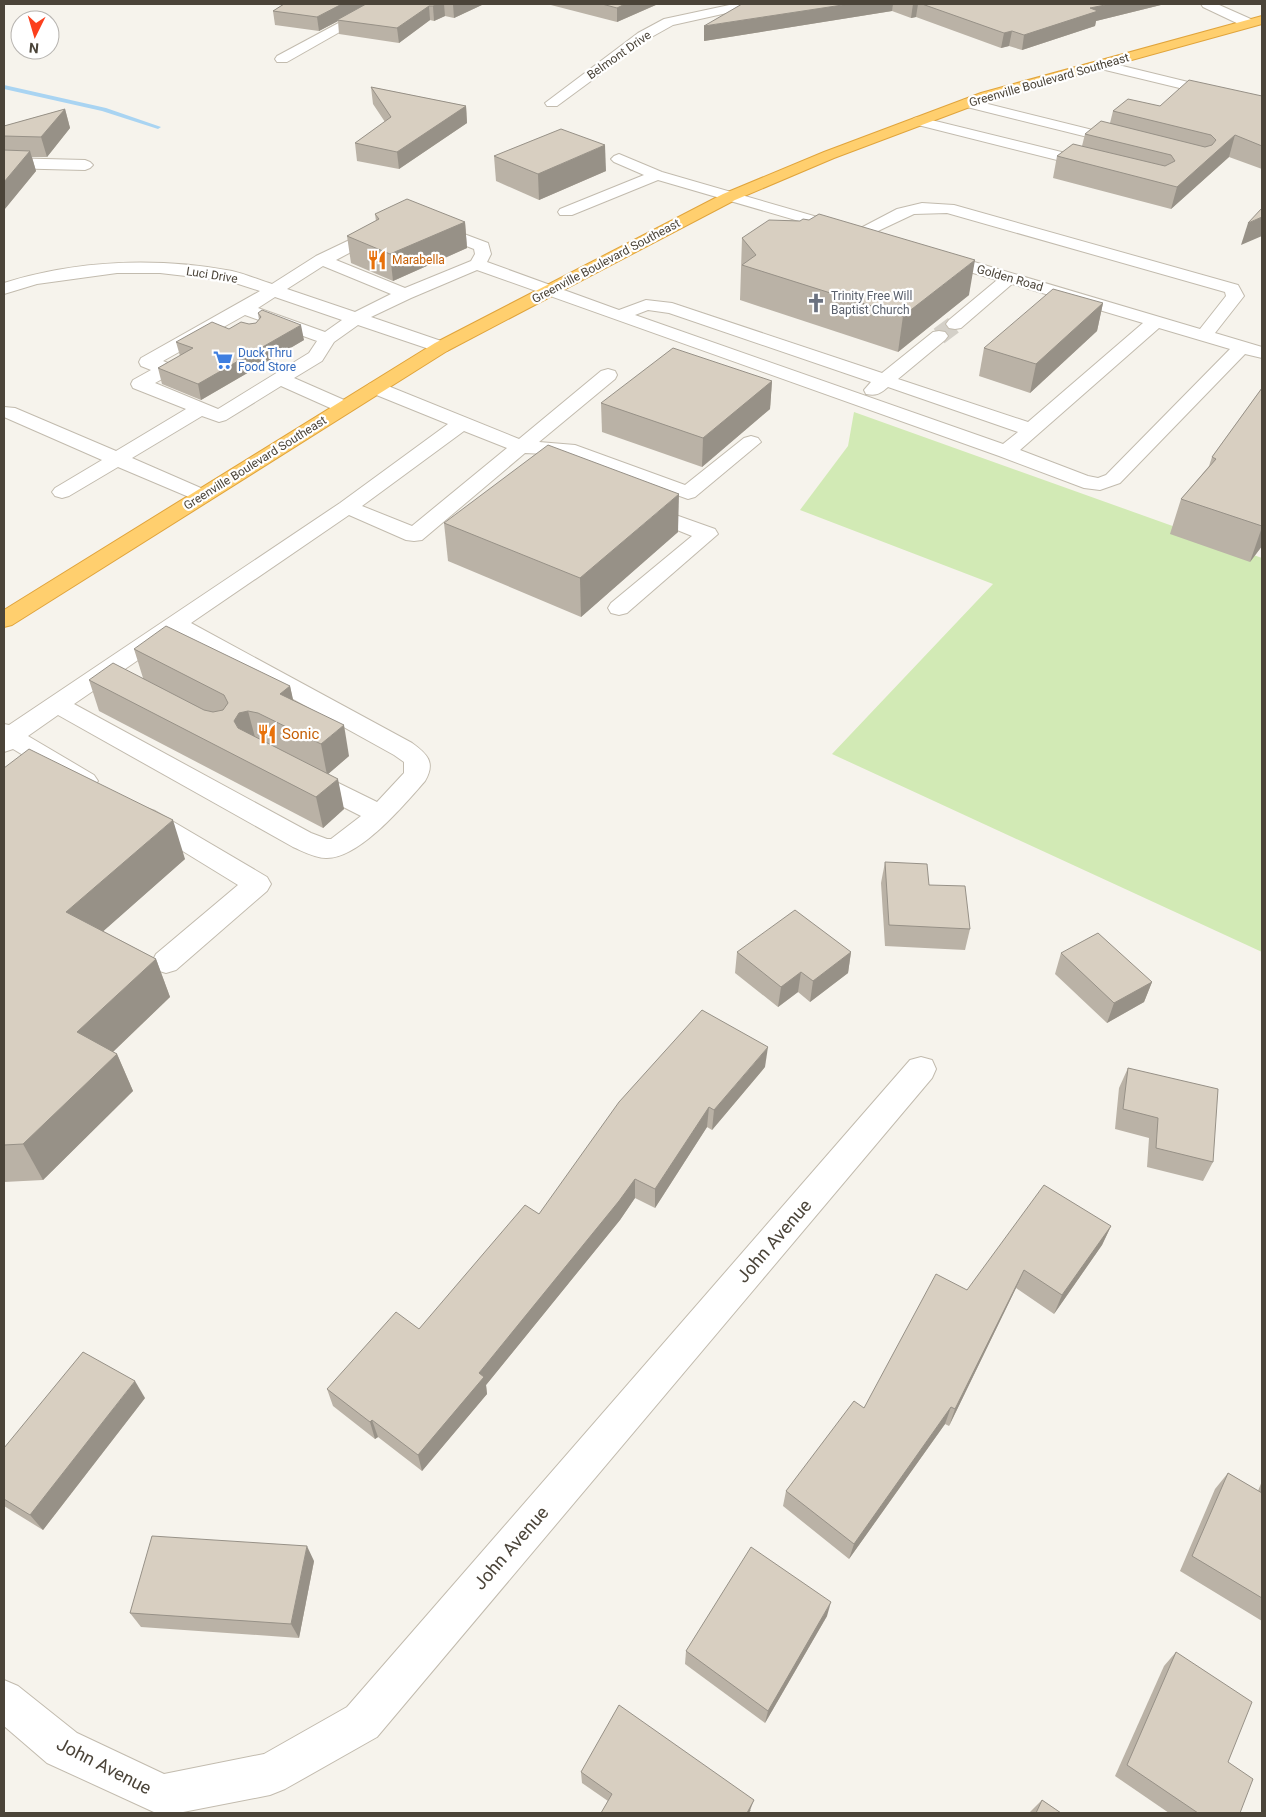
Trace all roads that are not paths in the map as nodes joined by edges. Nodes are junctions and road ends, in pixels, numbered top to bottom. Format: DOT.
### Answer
graph roads {
  1 [pos="383,4"];
  2 [pos="750,4"];
  3 [pos="1207,4"];
  4 [pos="1255,22"];
  5 [pos="282,59"];
  6 [pos="1102,65"];
  7 [pos="552,103"];
  8 [pos="968,103"];
  9 [pos="1262,104"];
  10 [pos="919,121"];
  11 [pos="1142,146"];
  12 [pos="619,159"];
  13 [pos="4,163"];
  14 [pos="85,165"];
  15 [pos="1102,166"];
  16 [pos="657,175"];
  17 [pos="729,196"];
  18 [pos="566,212"];
  19 [pos="414,220"];
  20 [pos="398,221"];
  21 [pos="861,234"];
  22 [pos="880,240"];
  23 [pos="926,253"];
  24 [pos="322,260"];
  25 [pos="477,264"];
  26 [pos="1009,278"];
  27 [pos="4,289"];
  28 [pos="272,290"];
  29 [pos="549,291"];
  30 [pos="405,294"];
  31 [pos="244,309"];
  32 [pos="621,315"];
  33 [pos="356,318"];
  34 [pos="1156,321"];
  35 [pos="221,322"];
  36 [pos="955,324"];
  37 [pos="245,330"];
  38 [pos="939,336"];
  39 [pos="1204,336"];
  40 [pos="327,339"];
  41 [pos="1242,347"];
  42 [pos="291,348"];
  43 [pos="441,348"];
  44 [pos="1262,353"];
  45 [pos="316,357"];
  46 [pos="608,375"];
  47 [pos="280,379"];
  48 [pos="884,380"];
  49 [pos="376,388"];
  50 [pos="860,400"];
  51 [pos="344,407"];
  52 [pos="200,409"];
  53 [pos="8,412"];
  54 [pos="462,424"];
  55 [pos="1032,430"];
  56 [pos="751,442"];
  57 [pos="522,447"];
  58 [pos="1006,452"];
  59 [pos="118,458"];
  60 [pos="536,468"];
  61 [pos="62,492"];
  62 [pos="203,496"];
  63 [pos="626,503"];
  64 [pos="347,507"];
  65 [pos="620,608"];
  66 [pos="4,620"];
  67 [pos="175,624"];
  68 [pos="105,671"];
  69 [pos="130,685"];
  70 [pos="56,704"];
  71 [pos="6,737"];
  72 [pos="292,770"];
  73 [pos="104,792"];
  74 [pos="130,807"];
  75 [pos="380,815"];
  76 [pos="166,962"];
  77 [pos="921,1069"];
  78 [pos="4,1700"];
  1 -- 5 [label="street"];
  2 -- 7 [label="street, Belmont Drive"];
  3 -- 4 [label="street"];
  4 -- 6 [label="highway, Greenville Boulevard Southeast"];
  6 -- 8 [label="highway, Greenville Boulevard Southeast"];
  6 -- 9 [label="street"];
  8 -- 10 [label="highway, Greenville Boulevard Southeast"];
  8 -- 11 [label="street"];
  10 -- 15 [label="street"];
  10 -- 17 [label="highway, Greenville Boulevard Southeast"];
  12 -- 16 [label="street"];
  13 -- 14 [label="street"];
  16 -- 17 [label="street"];
  16 -- 18 [label="street"];
  17 -- 21 [label="street"];
  17 -- 29 [label="highway, Greenville Boulevard Southeast"];
  19 -- 25 [label="street"];
  20 -- 24 [label="street"];
  21 -- 22 [label="street"];
  21 -- 39 [label="street"];
  23 -- 26 [label="street, Golden Road"];
  24 -- 28 [label="street"];
  24 -- 30 [label="street"];
  25 -- 29 [label="street"];
  25 -- 30 [label="street"];
  26 -- 34 [label="street, Golden Road"];
  26 -- 36 [label="street"];
  27 -- 28 [label="street, Luci Drive"];
  28 -- 31 [label="street"];
  28 -- 33 [label="street, Luci Drive"];
  29 -- 32 [label="street"];
  29 -- 43 [label="highway, Greenville Boulevard Southeast"];
  30 -- 33 [label="street"];
  31 -- 35 [label="street"];
  31 -- 40 [label="street"];
  32 -- 48 [label="street"];
  32 -- 50 [label="street"];
  33 -- 40 [label="street"];
  33 -- 43 [label="street, Luci Drive"];
  34 -- 39 [label="street, Golden Road"];
  34 -- 55 [label="street"];
  35 -- 37 [label="street"];
  35 -- 52 [label="street"];
  38 -- 48 [label="street"];
  39 -- 41 [label="street, Golden Road"];
  40 -- 45 [label="street"];
  41 -- 44 [label="street, Golden Road"];
  41 -- 58 [label="street"];
  42 -- 45 [label="street"];
  43 -- 49 [label="highway, Greenville Boulevard Southeast"];
  45 -- 47 [label="street"];
  46 -- 57 [label="street"];
  47 -- 51 [label="street"];
  47 -- 52 [label="street"];
  48 -- 50 [label="street"];
  48 -- 55 [label="street"];
  49 -- 51 [label="highway, Greenville Boulevard Southeast"];
  49 -- 54 [label="street"];
  50 -- 58 [label="street"];
  51 -- 62 [label="highway, Greenville Boulevard Southeast"];
  52 -- 59 [label="street"];
  53 -- 59 [label="street"];
  54 -- 57 [label="street"];
  54 -- 64 [label="street"];
  55 -- 58 [label="street"];
  56 -- 57 [label="street"];
  57 -- 60 [label="street"];
  57 -- 64 [label="street"];
  59 -- 61 [label="street"];
  59 -- 62 [label="street"];
  62 -- 66 [label="highway, Greenville Boulevard Southeast"];
  63 -- 65 [label="street"];
  64 -- 67 [label="street"];
  67 -- 68 [label="street"];
  67 -- 75 [label="street"];
  68 -- 69 [label="street"];
  68 -- 70 [label="street"];
  70 -- 71 [label="street"];
  70 -- 75 [label="street"];
  71 -- 73 [label="street"];
  72 -- 75 [label="street"];
  74 -- 76 [label="street"];
  77 -- 78 [label="street, John Avenue"];
}
